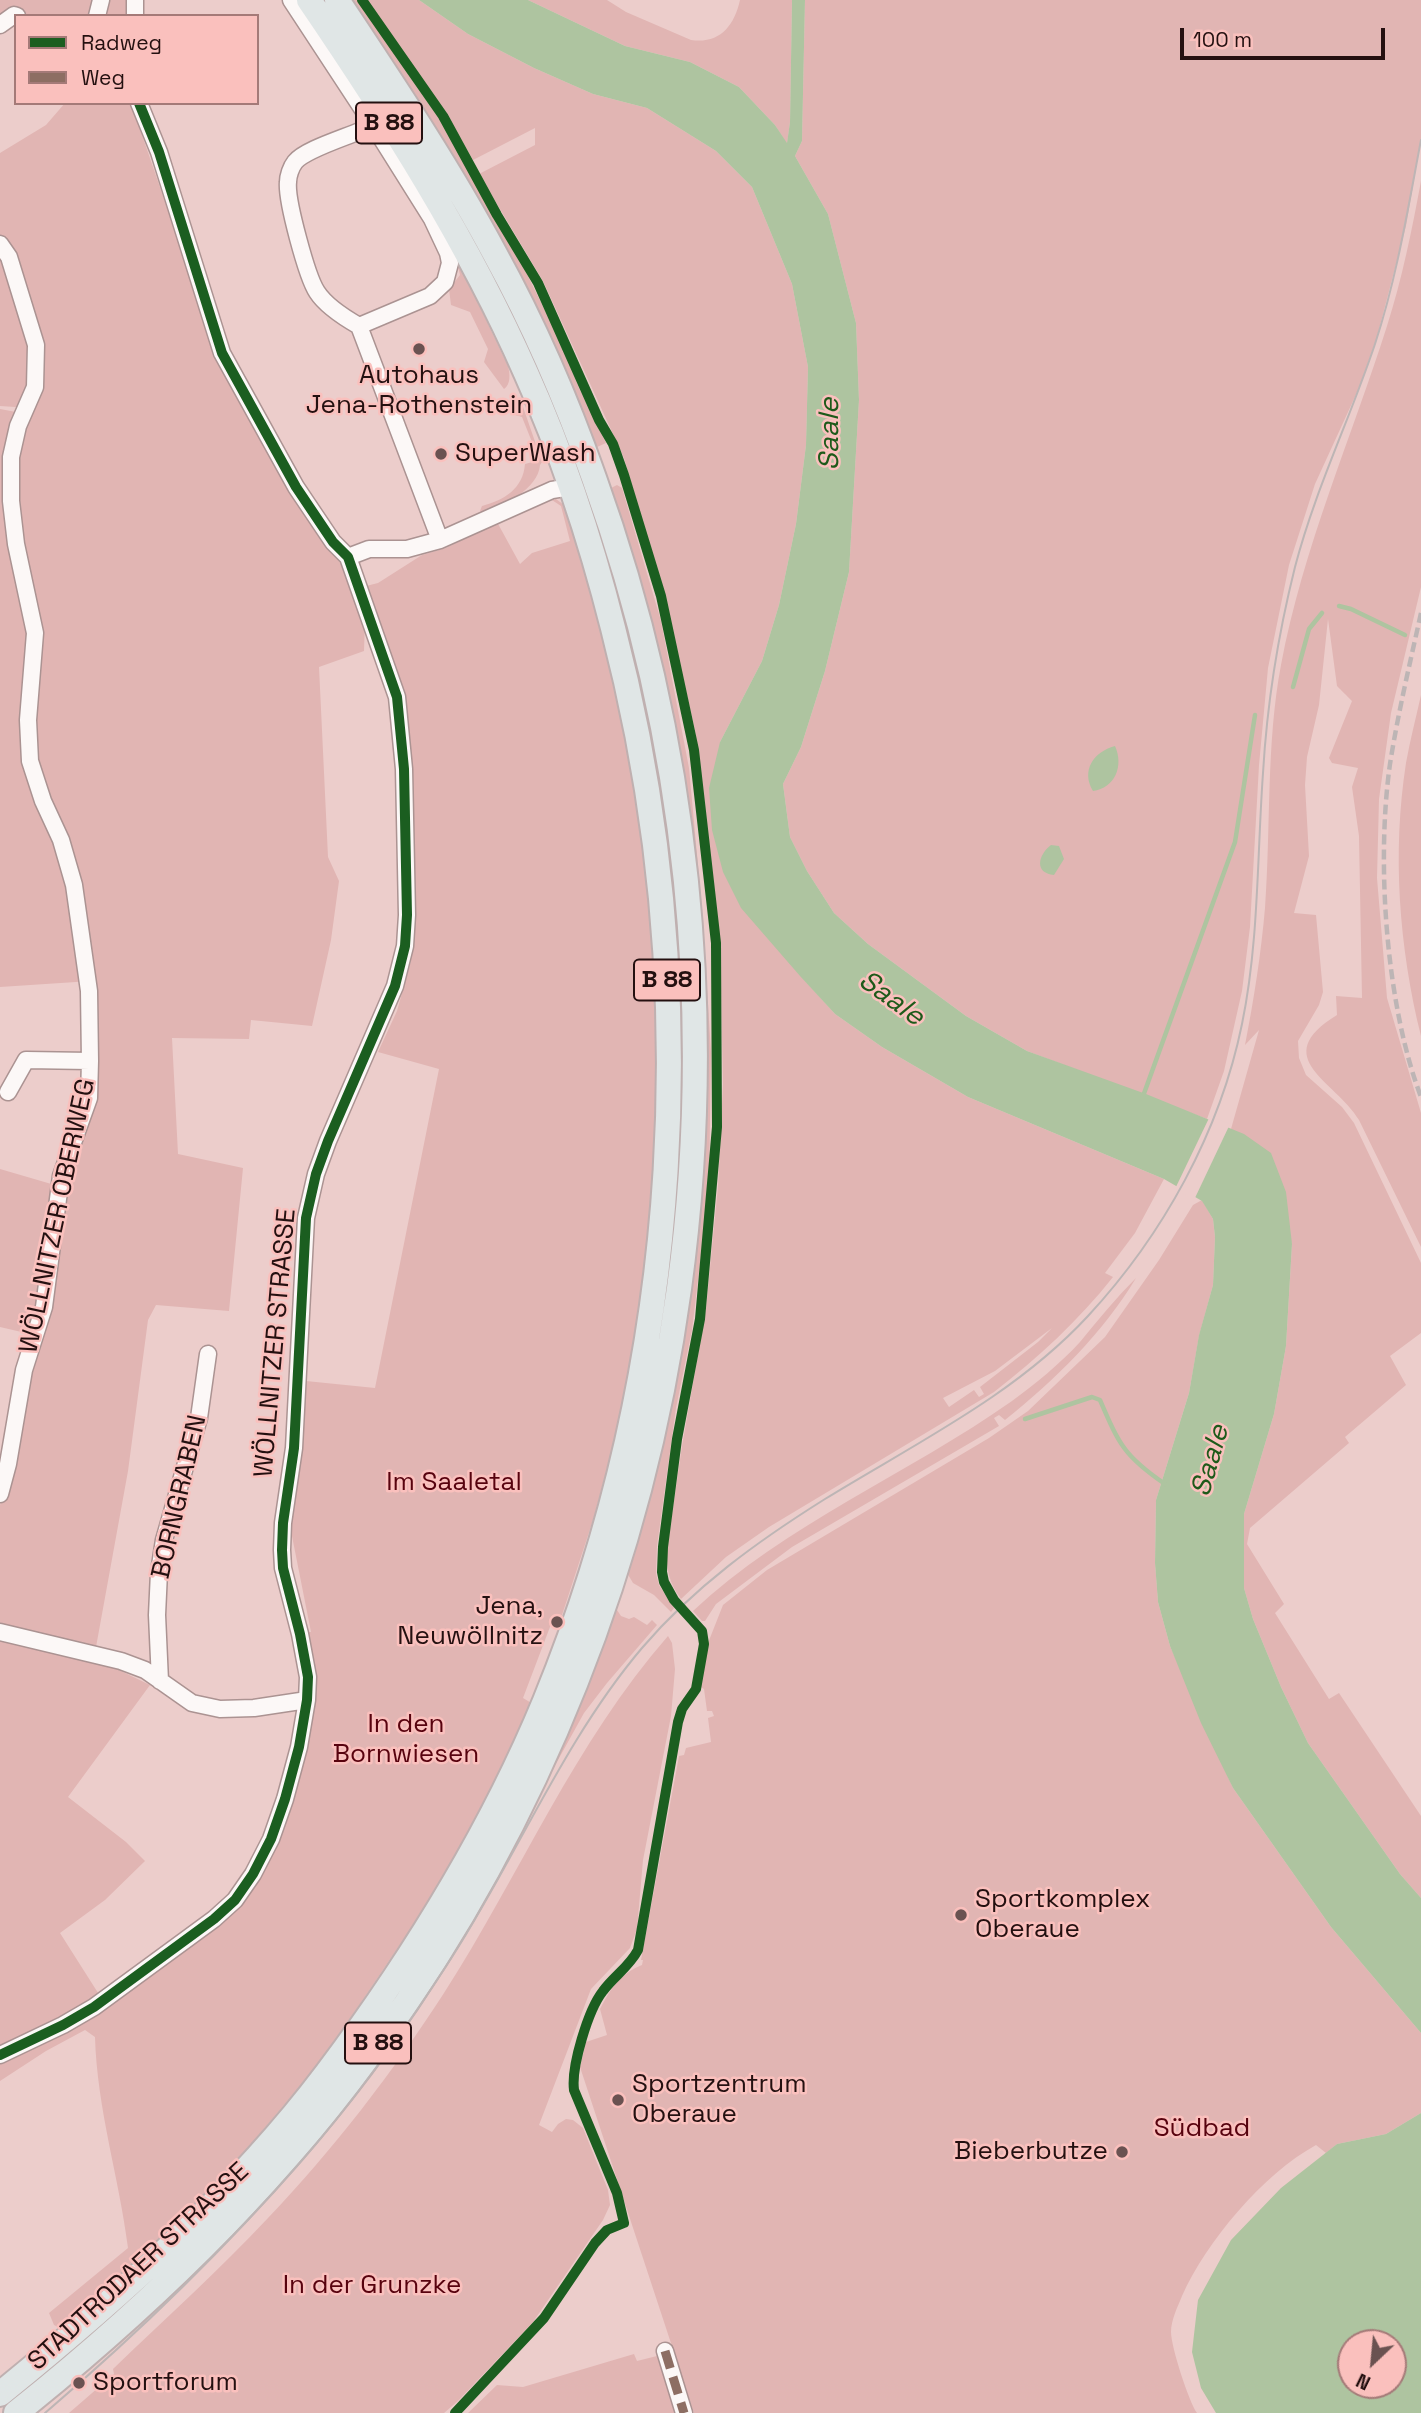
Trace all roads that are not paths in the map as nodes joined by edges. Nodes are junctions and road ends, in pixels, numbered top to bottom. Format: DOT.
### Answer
graph roads {
  1 [pos="291,0"];
  2 [pos="309,0"];
  3 [pos="337,0"];
  4 [pos="140,105"];
  5 [pos="373,125"];
  6 [pos="0,244"];
  7 [pos="359,326"];
  8 [pos="596,482"];
  9 [pos="571,487"];
  10 [pos="440,540"];
  11 [pos="348,556"];
  12 [pos="90,1061"];
  13 [pos="8,1092"];
  14 [pos="208,1354"];
  15 [pos="0,1494"];
  16 [pos="0,1632"];
  17 [pos="160,1682"];
  18 [pos="307,1700"];
  19 [pos="0,2055"];
  20 [pos="664,2351"];
  21 [pos="0,2394"];
  22 [pos="16,2413"];
  23 [pos="684,2413"];
  1 -- 5 [label="street"];
  2 -- 9 [label="main road, STADTRODAER STRASSE / B 88"];
  3 -- 8 [label="main road, STADTRODAER STRASSE / B 88"];
  4 -- 11 [label="street, WÖLLNITZER STRASSE"];
  5 -- 7 [label="street"];
  5 -- 7 [label="street"];
  6 -- 12 [label="street, WÖLLNITZER OBERWEG"];
  7 -- 10 [label="street"];
  8 -- 9 [label="main road"];
  8 -- 22 [label="main road, STADTRODAER STRASSE / B 88"];
  9 -- 10 [label="street"];
  9 -- 21 [label="main road, STADTRODAER STRASSE / B 88"];
  10 -- 11 [label="street"];
  11 -- 18 [label="street, WÖLLNITZER STRASSE"];
  12 -- 13 [label="street, WÖLLNITZER OBERWEG"];
  12 -- 15 [label="street, WÖLLNITZER OBERWEG"];
  14 -- 17 [label="street, BORNGRABEN"];
  16 -- 17 [label="street"];
  17 -- 18 [label="street"];
  18 -- 19 [label="street, WÖLLNITZER STRASSE"];
  20 -- 23 [label="street"];
}
